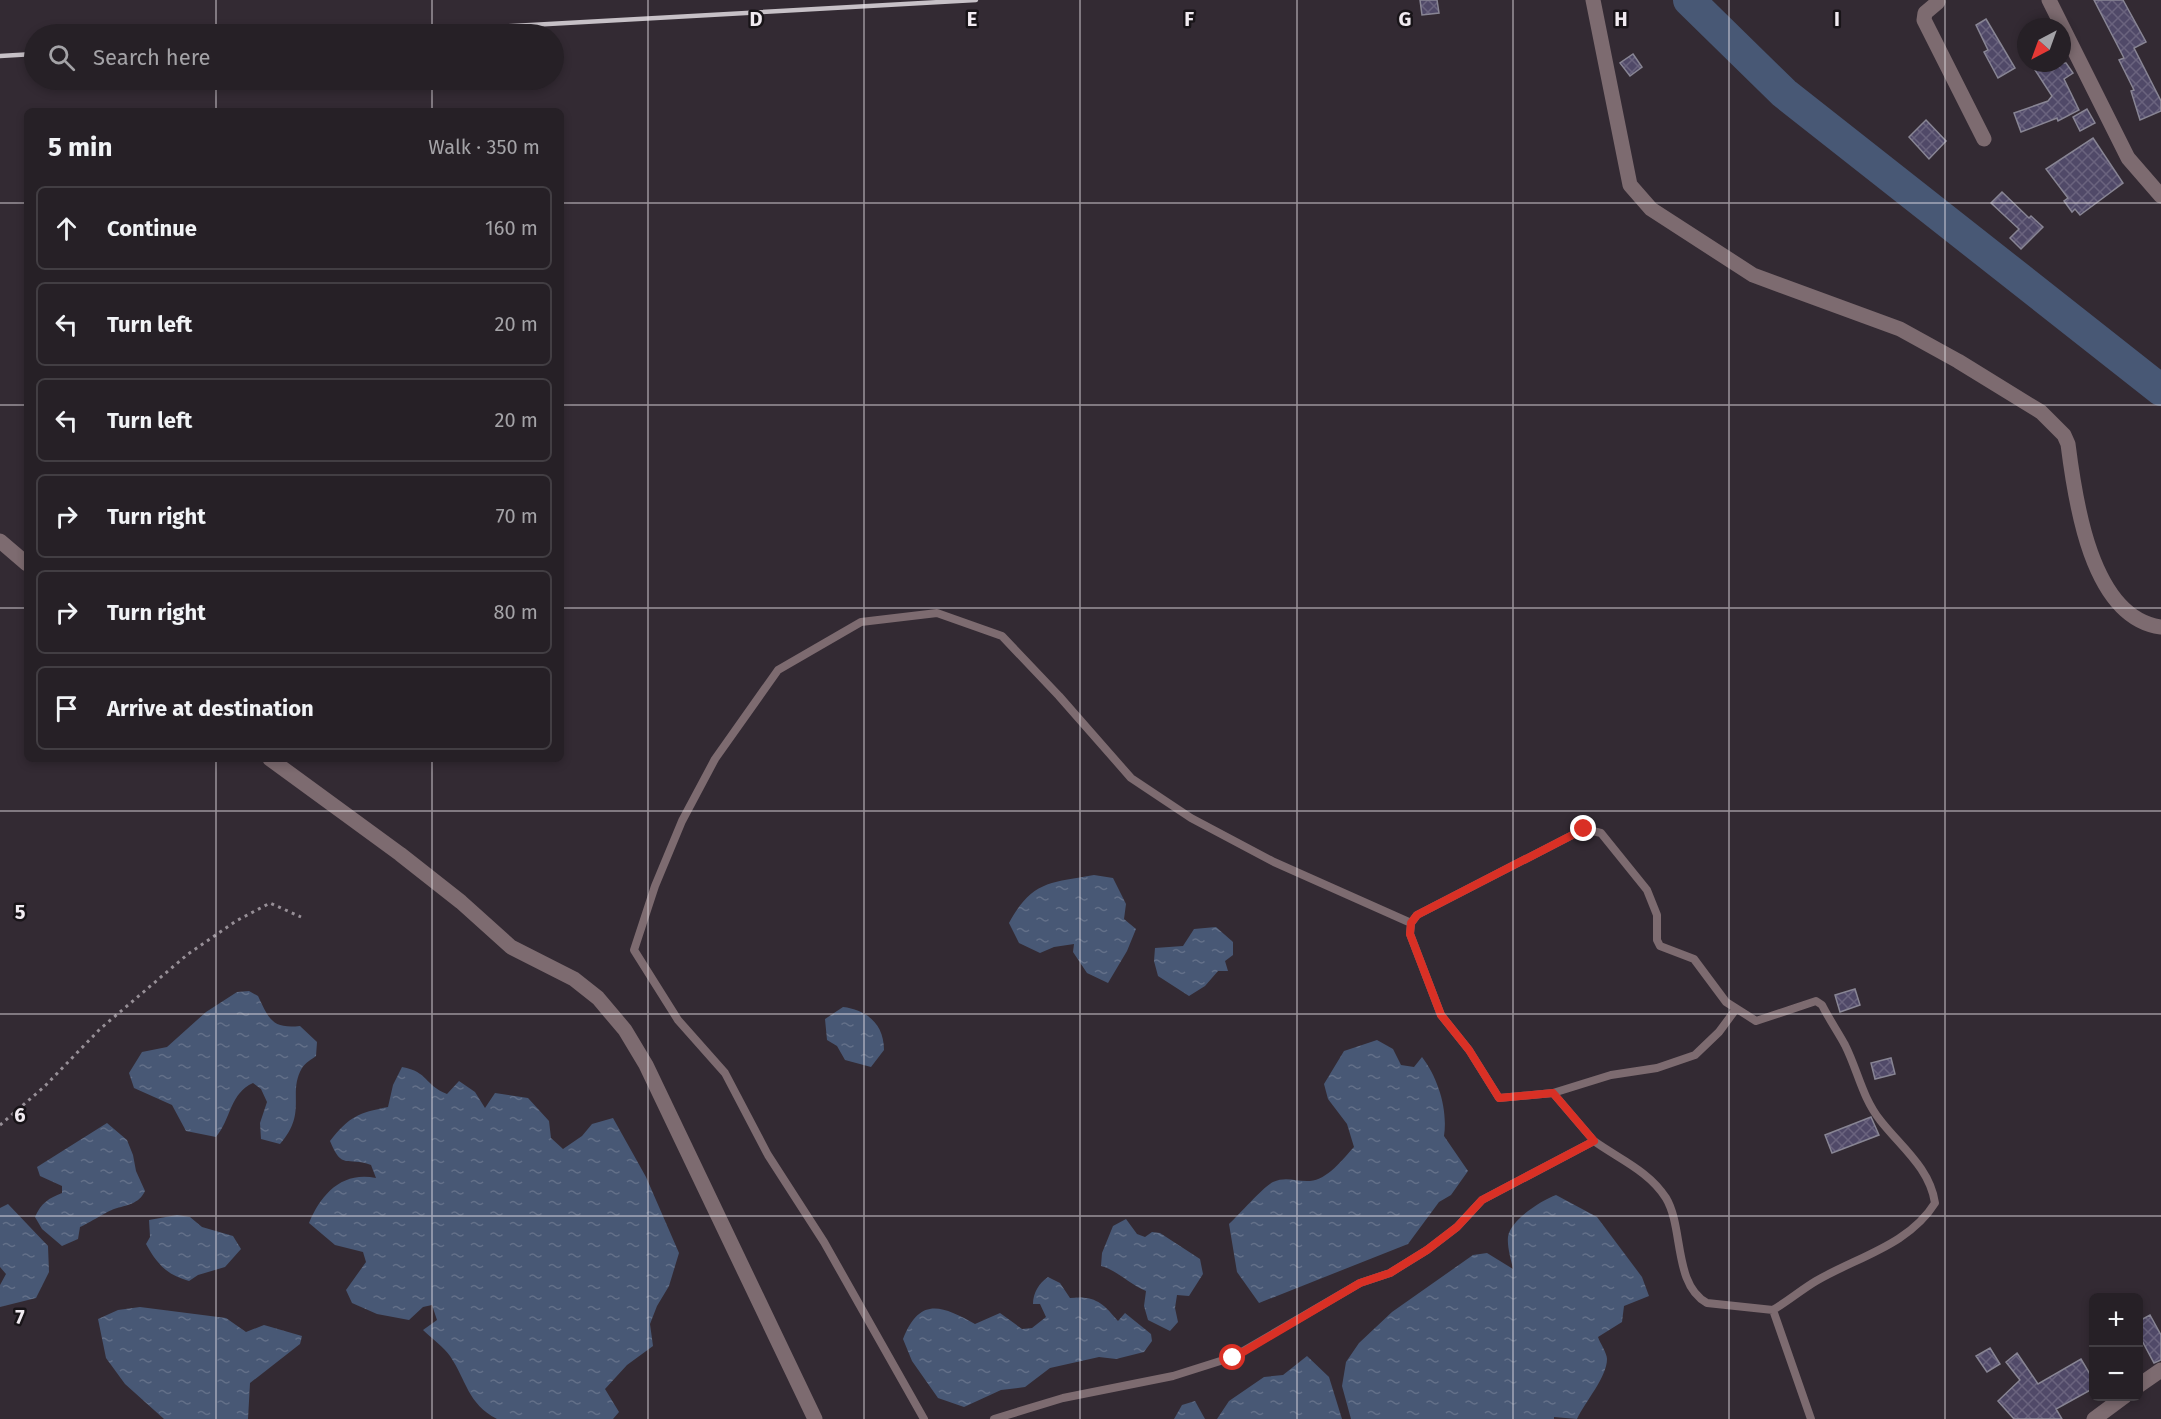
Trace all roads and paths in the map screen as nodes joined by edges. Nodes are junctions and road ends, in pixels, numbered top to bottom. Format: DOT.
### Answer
graph roads {
  1 [pos="1593,0"];
  2 [pos="1941,0"];
  3 [pos="2049,0"];
  4 [pos="1984,139"];
  5 [pos="2160,194"];
  6 [pos="0,541"];
  7 [pos="24,561"];
  8 [pos="2161,627"];
  9 [pos="274,762"];
  10 [pos="301,917"];
  11 [pos="1411,923"];
  12 [pos="1736,1009"];
  13 [pos="1553,1093"];
  14 [pos="0,1125"];
  15 [pos="1594,1141"];
  16 [pos="1773,1310"];
  17 [pos="2161,1370"];
  18 [pos="2143,1383"];
  19 [pos="2118,1401"];
  20 [pos="815,1419"];
  21 [pos="924,1419"];
  22 [pos="994,1419"];
  23 [pos="1811,1419"];
  24 [pos="2094,1419"];
  1 -- 8 [label="street"];
  2 -- 4 [label="street"];
  3 -- 5 [label="street"];
  6 -- 7 [label="street"];
  9 -- 20 [label="street"];
  10 -- 14 [label="path"];
  11 -- 12 [label="lane"];
  11 -- 13 [label="lane"];
  11 -- 21 [label="lane"];
  12 -- 13 [label="lane"];
  12 -- 16 [label="lane"];
  13 -- 15 [label="lane"];
  15 -- 16 [label="lane"];
  15 -- 22 [label="lane"];
  16 -- 23 [label="lane"];
  17 -- 18 [label="street"];
  19 -- 24 [label="street"];
}
